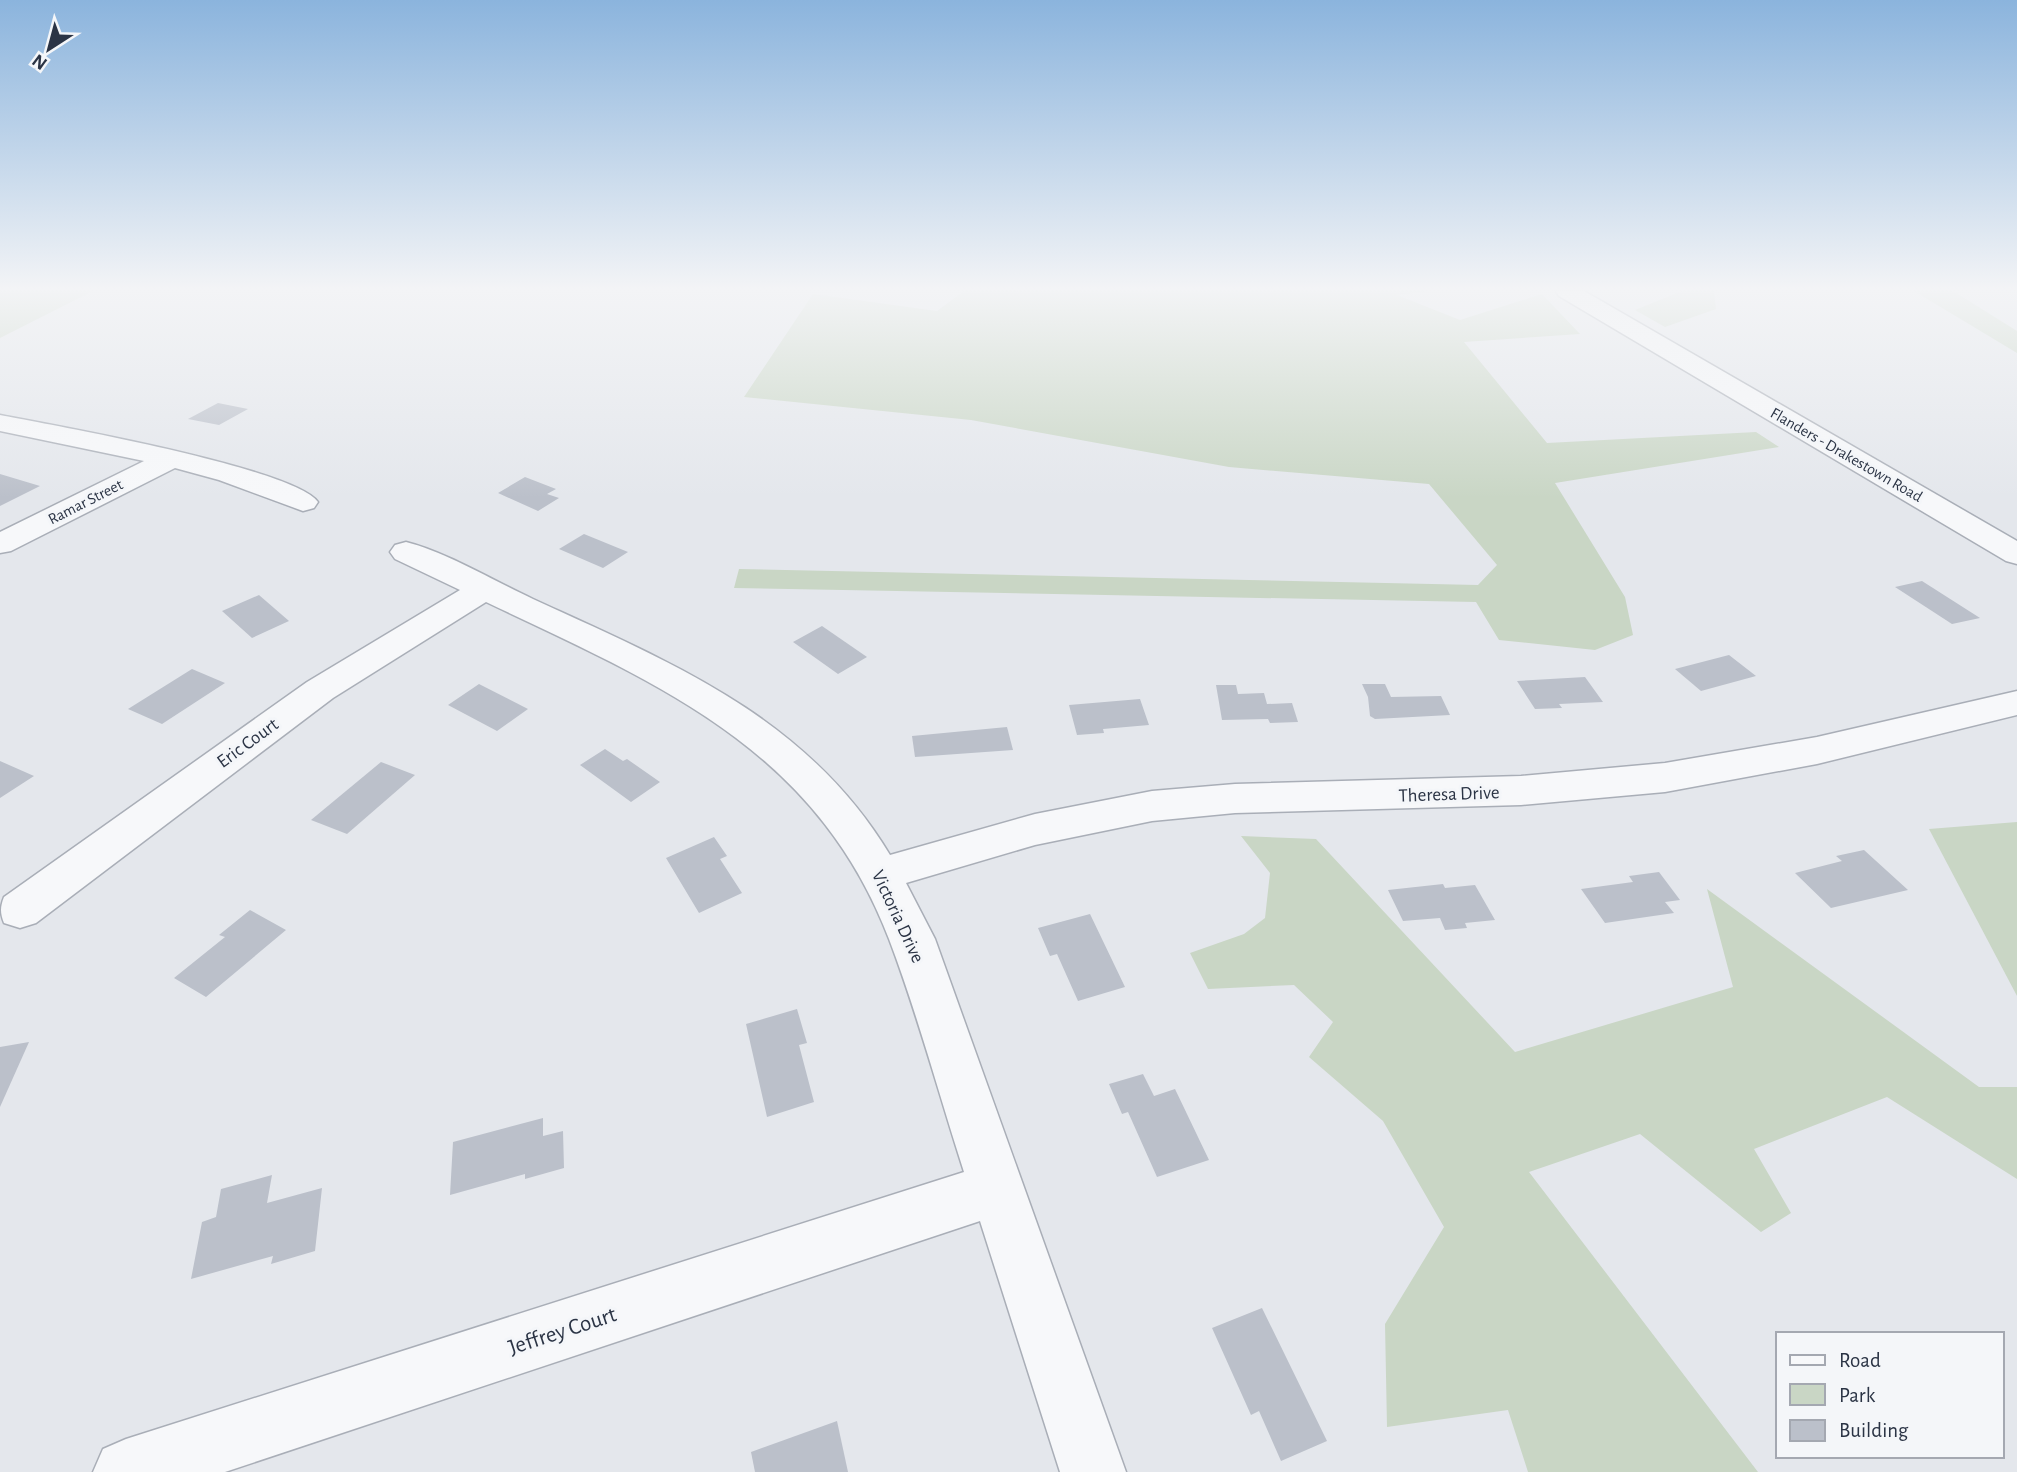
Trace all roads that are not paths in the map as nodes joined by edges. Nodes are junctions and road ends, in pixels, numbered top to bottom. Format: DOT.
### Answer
graph roads {
  1 [pos="1685,360"];
  2 [pos="0,423"];
  3 [pos="170,459"];
  4 [pos="303,502"];
  5 [pos="0,544"];
  6 [pos="406,552"];
  7 [pos="2017,554"];
  8 [pos="484,589"];
  9 [pos="2017,703"];
  10 [pos="882,874"];
  11 [pos="20,909"];
  12 [pos="998,1188"];
  13 [pos="126,1472"];
  14 [pos="1093,1472"];
  1 -- 7 [label="street, Flanders - Drakestown Road"];
  2 -- 3 [label="street, Ramar Street"];
  3 -- 4 [label="street, Ramar Street"];
  3 -- 5 [label="street, Ramar Street"];
  6 -- 8 [label="street, Victoria Drive"];
  8 -- 10 [label="street, Victoria Drive"];
  8 -- 11 [label="street, Eric Court"];
  9 -- 10 [label="street, Theresa Drive"];
  10 -- 12 [label="street, Victoria Drive"];
  12 -- 13 [label="street, Jeffrey Court"];
  12 -- 14 [label="street, Victoria Drive"];
}
